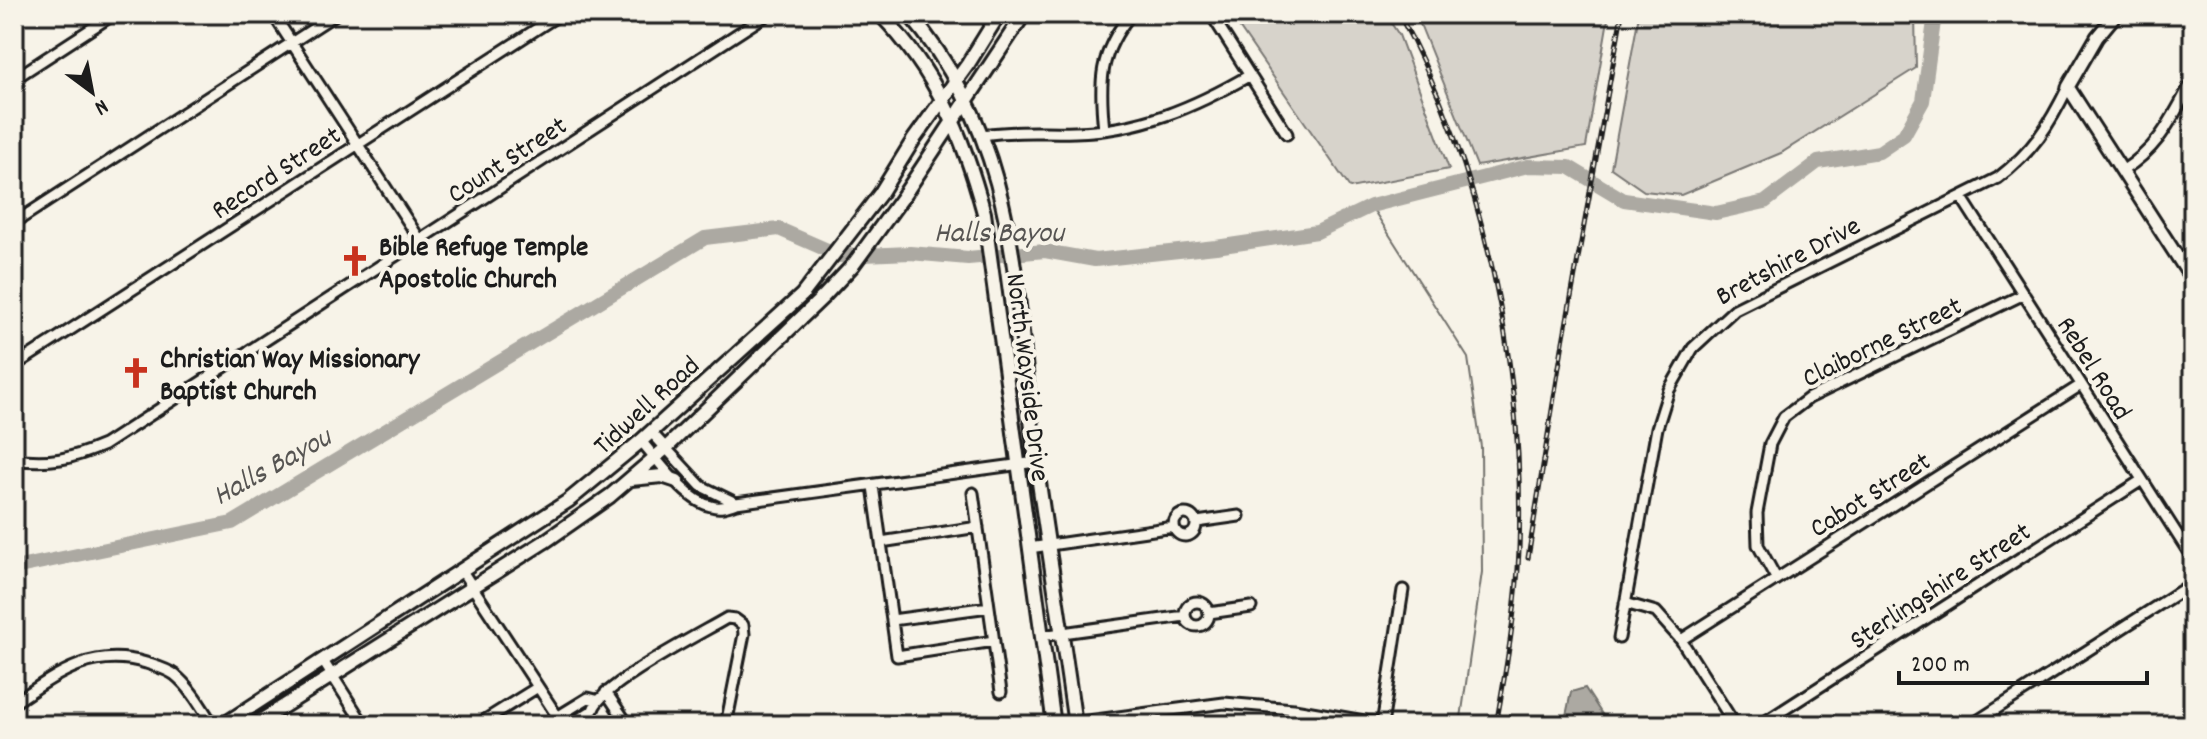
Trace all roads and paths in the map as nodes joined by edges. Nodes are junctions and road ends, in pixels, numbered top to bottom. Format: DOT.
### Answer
graph roads {
  1 [pos="114,14"];
  2 [pos="273,14"];
  3 [pos="336,14"];
  4 [pos="560,14"];
  5 [pos="768,14"];
  6 [pos="880,14"];
  7 [pos="909,14"];
  8 [pos="999,14"];
  9 [pos="1131,14"];
  10 [pos="1211,14"];
  11 [pos="2116,14"];
  12 [pos="1024,15"];
  13 [pos="291,43"];
  14 [pos="1250,75"];
  15 [pos="14,79"];
  16 [pos="956,80"];
  17 [pos="2193,80"];
  18 [pos="2068,87"];
  19 [pos="942,99"];
  20 [pos="967,99"];
  21 [pos="952,121"];
  22 [pos="1104,130"];
  23 [pos="1287,134"];
  24 [pos="983,135"];
  25 [pos="357,144"];
  26 [pos="2122,171"];
  27 [pos="1962,198"];
  28 [pos="14,223"];
  29 [pos="420,240"];
  30 [pos="2192,275"];
  31 [pos="2024,294"];
  32 [pos="14,366"];
  33 [pos="2081,385"];
  34 [pos="651,432"];
  35 [pos="641,441"];
  36 [pos="666,448"];
  37 [pos="655,457"];
  38 [pos="14,459"];
  39 [pos="1036,462"];
  40 [pos="1017,466"];
  41 [pos="628,480"];
  42 [pos="2142,480"];
  43 [pos="677,481"];
  44 [pos="873,486"];
  45 [pos="973,493"];
  46 [pos="736,503"];
  47 [pos="1239,516"];
  48 [pos="978,527"];
  49 [pos="881,542"];
  50 [pos="1049,545"];
  51 [pos="1029,548"];
  52 [pos="2193,559"];
  53 [pos="462,571"];
  54 [pos="1776,578"];
  55 [pos="2193,583"];
  56 [pos="472,585"];
  57 [pos="1403,590"];
  58 [pos="1625,603"];
  59 [pos="989,607"];
  60 [pos="1251,607"];
  61 [pos="1209,613"];
  62 [pos="1185,616"];
  63 [pos="892,620"];
  64 [pos="1062,634"];
  65 [pos="1041,636"];
  66 [pos="1619,638"];
  67 [pos="1681,640"];
  68 [pos="994,641"];
  69 [pos="323,661"];
  70 [pos="332,675"];
  71 [pos="538,687"];
  72 [pos="606,692"];
  73 [pos="1001,692"];
  74 [pos="596,700"];
  75 [pos="14,703"];
  76 [pos="1294,709"];
  77 [pos="560,721"];
  78 [pos="1075,724"];
  79 [pos="213,725"];
  80 [pos="223,725"];
  81 [pos="254,725"];
  82 [pos="364,725"];
  83 [pos="477,725"];
  84 [pos="569,725"];
  85 [pos="628,725"];
  86 [pos="726,725"];
  87 [pos="1056,725"];
  88 [pos="1291,725"];
  89 [pos="1382,725"];
  90 [pos="1735,725"];
  91 [pos="1760,725"];
  92 [pos="1971,725"];
  1 -- 15 [label="street"];
  2 -- 13 [label="street"];
  3 -- 13 [label="street"];
  4 -- 25 [label="street, Record Street"];
  5 -- 29 [label="street, Count Street"];
  6 -- 19 [label="main road, North Wayside Drive"];
  7 -- 16 [label="main road, North Wayside Drive"];
  8 -- 16 [label="main road, Tidwell Road"];
  9 -- 22 [label="street"];
  10 -- 14 [label="street"];
  11 -- 18 [label="street, Bretshire Drive"];
  12 -- 20 [label="main road, Tidwell Road"];
  13 -- 25 [label="street"];
  13 -- 28 [label="street"];
  14 -- 22 [label="street"];
  14 -- 23 [label="street"];
  16 -- 19 [label="main road, Tidwell Road"];
  16 -- 20 [label="main road, North Wayside Drive"];
  17 -- 26 [label="street"];
  18 -- 26 [label="street"];
  18 -- 27 [label="street, Bretshire Drive"];
  19 -- 21 [label="main road, North Wayside Drive"];
  19 -- 34 [label="main road, Tidwell Road"];
  20 -- 21 [label="main road, Tidwell Road"];
  20 -- 24 [label="main road, North Wayside Drive"];
  21 -- 36 [label="main road, Tidwell Road"];
  21 -- 40 [label="main road, North Wayside Drive"];
  22 -- 24 [label="street"];
  24 -- 39 [label="main road, North Wayside Drive"];
  25 -- 29 [label="street"];
  25 -- 32 [label="street, Record Street"];
  26 -- 30 [label="street"];
  27 -- 31 [label="street, Rebel Road"];
  27 -- 58 [label="street, Bretshire Drive"];
  29 -- 38 [label="street, Count Street"];
  31 -- 33 [label="street, Rebel Road"];
  31 -- 54 [label="street, Claiborne Street"];
  33 -- 42 [label="street, Rebel Road"];
  33 -- 54 [label="street, Cabot Street"];
  34 -- 35 [label="main road, Tidwell Road"];
  34 -- 36 [label="street"];
  35 -- 37 [label="street"];
  35 -- 53 [label="main road, Tidwell Road"];
  36 -- 37 [label="main road, Tidwell Road"];
  36 -- 46 [label="street"];
  37 -- 41 [label="main road, Tidwell Road"];
  37 -- 43 [label="street"];
  39 -- 40 [label="street"];
  39 -- 50 [label="main road, North Wayside Drive"];
  40 -- 44 [label="street"];
  40 -- 51 [label="main road, North Wayside Drive"];
  41 -- 43 [label="main road"];
  41 -- 56 [label="main road, Tidwell Road"];
  42 -- 52 [label="street, Rebel Road"];
  42 -- 91 [label="street, Sterlingshire Street"];
  43 -- 46 [label="street"];
  44 -- 46 [label="street"];
  44 -- 49 [label="street"];
  45 -- 48 [label="street"];
  47 -- 50 [label="street"];
  48 -- 49 [label="street"];
  48 -- 59 [label="street"];
  49 -- 63 [label="street"];
  50 -- 51 [label="street"];
  50 -- 64 [label="main road, North Wayside Drive"];
  51 -- 65 [label="main road, North Wayside Drive"];
  53 -- 56 [label="street"];
  53 -- 69 [label="main road, Tidwell Road"];
  54 -- 67 [label="street, Cabot Street"];
  55 -- 92 [label="street"];
  56 -- 70 [label="main road, Tidwell Road"];
  56 -- 71 [label="street"];
  57 -- 89 [label="street"];
  58 -- 66 [label="street, Bretshire Drive"];
  58 -- 67 [label="street"];
  59 -- 63 [label="street"];
  59 -- 68 [label="street"];
  60 -- 61 [label="street"];
  61 -- 62 [label="street"];
  61 -- 62 [label="street"];
  62 -- 64 [label="street"];
  63 -- 68 [label="street"];
  64 -- 65 [label="street"];
  64 -- 78 [label="main road, North Wayside Drive"];
  65 -- 87 [label="main road, North Wayside Drive"];
  67 -- 90 [label="street"];
  68 -- 73 [label="street"];
  69 -- 70 [label="street"];
  69 -- 80 [label="main road, Tidwell Road"];
  70 -- 81 [label="main road, Tidwell Road"];
  70 -- 82 [label="street"];
  71 -- 77 [label="street"];
  71 -- 83 [label="street"];
  72 -- 74 [label="street"];
  72 -- 85 [label="street"];
  72 -- 86 [label="street"];
  74 -- 77 [label="street"];
  74 -- 84 [label="street"];
  75 -- 79 [label="street"];
  76 -- 78 [label="street"];
  76 -- 88 [label="street"];
  76 -- 89 [label="street"];
  78 -- 87 [label="street"];
}
